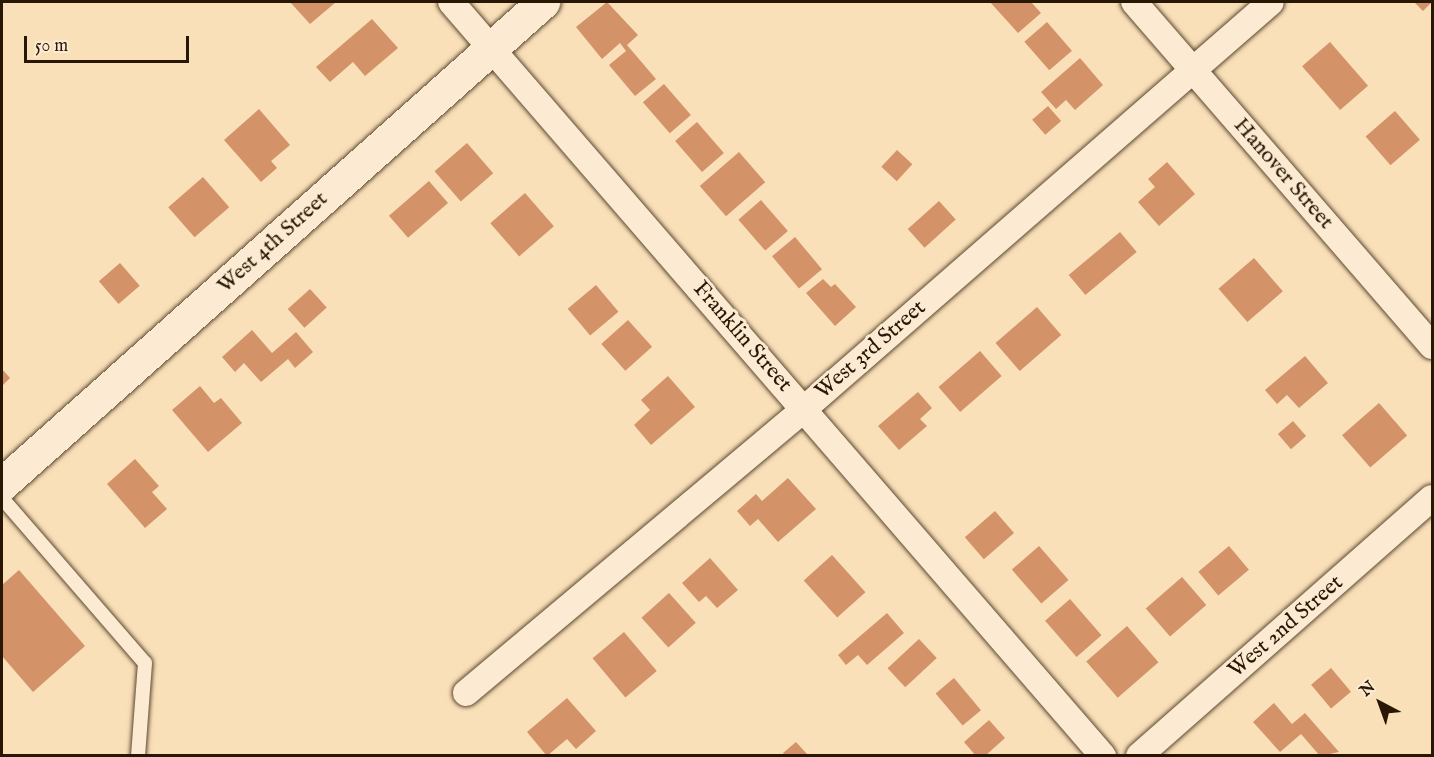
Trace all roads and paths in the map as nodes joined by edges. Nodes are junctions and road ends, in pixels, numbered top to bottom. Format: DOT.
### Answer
graph roads {
  1 [pos="451,2"];
  2 [pos="543,2"];
  3 [pos="1134,2"];
  4 [pos="1271,2"];
  5 [pos="492,48"];
  6 [pos="1191,69"];
  7 [pos="1432,346"];
  8 [pos="804,409"];
  9 [pos="2,484"];
  10 [pos="2,498"];
  11 [pos="1432,498"];
  12 [pos="466,693"];
  13 [pos="138,756"];
  14 [pos="1103,756"];
  15 [pos="1139,756"];
  1 -- 5 [label="street, Franklin Street"];
  2 -- 5 [label="main road, West 4th Street"];
  3 -- 6 [label="street, Hanover Street"];
  4 -- 6 [label="street, West 3rd Street"];
  5 -- 8 [label="street, Franklin Street"];
  5 -- 9 [label="main road, West 4th Street"];
  6 -- 7 [label="street, Hanover Street"];
  6 -- 8 [label="street, West 3rd Street"];
  8 -- 12 [label="street, West 3rd Street"];
  8 -- 14 [label="street, Franklin Street"];
  10 -- 13 [label="lane"];
  11 -- 15 [label="street, West 2nd Street"];
}
